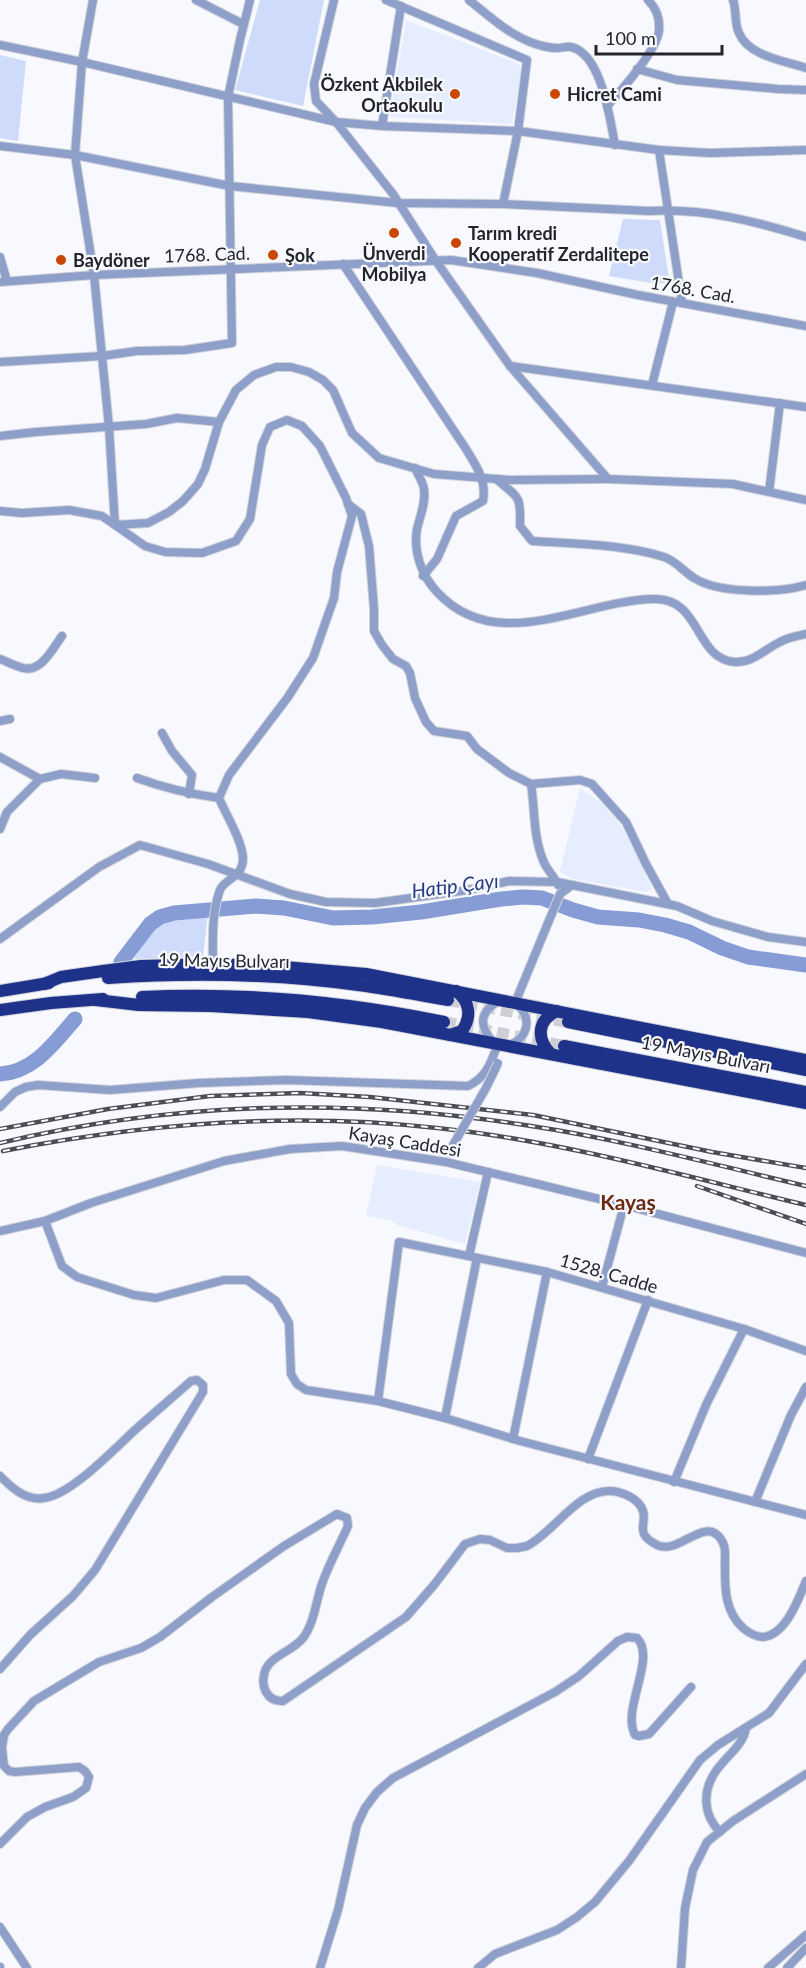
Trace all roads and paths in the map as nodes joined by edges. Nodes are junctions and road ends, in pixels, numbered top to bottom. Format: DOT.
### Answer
graph roads {
  1 [pos="93,0"];
  2 [pos="196,0"];
  3 [pos="250,0"];
  4 [pos="334,0"];
  5 [pos="386,0"];
  6 [pos="469,0"];
  7 [pos="648,0"];
  8 [pos="733,0"];
  9 [pos="401,6"];
  10 [pos="243,24"];
  11 [pos="0,45"];
  12 [pos="82,62"];
  13 [pos="806,68"];
  14 [pos="637,69"];
  15 [pos="806,90"];
  16 [pos="228,97"];
  17 [pos="607,106"];
  18 [pos="336,122"];
  19 [pos="382,126"];
  20 [pos="518,131"];
  21 [pos="615,145"];
  22 [pos="0,146"];
  23 [pos="659,150"];
  24 [pos="806,150"];
  25 [pos="75,155"];
  26 [pos="230,186"];
  27 [pos="398,202"];
  28 [pos="503,204"];
  29 [pos="668,210"];
  30 [pos="806,237"];
  31 [pos="0,257"];
  32 [pos="436,261"];
  33 [pos="343,264"];
  34 [pos="232,270"];
  35 [pos="94,275"];
  36 [pos="3,282"];
  37 [pos="678,303"];
  38 [pos="806,326"];
  39 [pos="102,356"];
  40 [pos="0,362"];
  41 [pos="510,366"];
  42 [pos="652,385"];
  43 [pos="780,403"];
  44 [pos="806,406"];
  45 [pos="219,422"];
  46 [pos="108,427"];
  47 [pos="0,436"];
  48 [pos="415,468"];
  49 [pos="483,478"];
  50 [pos="496,479"];
  51 [pos="608,479"];
  52 [pos="769,492"];
  53 [pos="806,500"];
  54 [pos="348,504"];
  55 [pos="0,511"];
  56 [pos="115,525"];
  57 [pos="423,576"];
  58 [pos="806,585"];
  59 [pos="806,634"];
  60 [pos="62,636"];
  61 [pos="0,659"];
  62 [pos="10,719"];
  63 [pos="0,721"];
  64 [pos="162,733"];
  65 [pos="0,757"];
  66 [pos="95,778"];
  67 [pos="137,778"];
  68 [pos="40,779"];
  69 [pos="531,784"];
  70 [pos="189,794"];
  71 [pos="219,798"];
  72 [pos="0,829"];
  73 [pos="238,874"];
  74 [pos="557,882"];
  75 [pos="572,885"];
  76 [pos="560,894"];
  77 [pos="668,904"];
  78 [pos="0,939"];
  79 [pos="806,942"];
  80 [pos="213,969"];
  81 [pos="133,972"];
  82 [pos="44,984"];
  83 [pos="3,990"];
  84 [pos="452,995"];
  85 [pos="501,1000"];
  86 [pos="134,1001"];
  87 [pos="515,1003"];
  88 [pos="0,1010"];
  89 [pos="557,1011"];
  90 [pos="444,1022"];
  91 [pos="568,1022"];
  92 [pos="449,1035"];
  93 [pos="498,1046"];
  94 [pos="564,1046"];
  95 [pos="551,1054"];
  96 [pos="806,1060"];
  97 [pos="806,1070"];
  98 [pos="806,1092"];
  99 [pos="806,1103"];
  100 [pos="0,1107"];
  101 [pos="399,1154"];
  102 [pos="488,1172"];
  103 [pos="624,1205"];
  104 [pos="45,1221"];
  105 [pos="0,1231"];
  106 [pos="806,1253"];
  107 [pos="473,1257"];
  108 [pos="547,1272"];
  109 [pos="602,1287"];
  110 [pos="648,1300"];
  111 [pos="744,1329"];
  112 [pos="806,1351"];
  113 [pos="806,1387"];
  114 [pos="378,1401"];
  115 [pos="445,1418"];
  116 [pos="513,1439"];
  117 [pos="588,1459"];
  118 [pos="0,1476"];
  119 [pos="674,1482"];
  120 [pos="755,1502"];
  121 [pos="806,1515"];
  122 [pos="806,1581"];
  123 [pos="806,1664"];
  124 [pos="0,1669"];
  125 [pos="691,1687"];
  126 [pos="746,1728"];
  127 [pos="806,1774"];
  128 [pos="720,1832"];
  129 [pos="0,1844"];
  130 [pos="0,1927"];
  131 [pos="806,1935"];
  132 [pos="806,1948"];
  133 [pos="27,1968"];
  134 [pos="320,1968"];
  135 [pos="478,1968"];
  136 [pos="681,1968"];
  137 [pos="768,1968"];
  138 [pos="787,1968"];
  1 -- 12 [label="street"];
  2 -- 10 [label="street"];
  3 -- 10 [label="street"];
  4 -- 18 [label="street"];
  5 -- 9 [label="street"];
  6 -- 17 [label="street"];
  7 -- 14 [label="street"];
  8 -- 13 [label="street"];
  9 -- 19 [label="street"];
  9 -- 20 [label="street"];
  10 -- 16 [label="street"];
  11 -- 12 [label="street"];
  12 -- 16 [label="street"];
  12 -- 25 [label="street"];
  14 -- 15 [label="street"];
  14 -- 17 [label="street"];
  16 -- 18 [label="street"];
  16 -- 26 [label="street"];
  17 -- 21 [label="street"];
  18 -- 19 [label="street"];
  18 -- 27 [label="street"];
  19 -- 20 [label="street"];
  20 -- 21 [label="street"];
  20 -- 28 [label="street"];
  21 -- 23 [label="street"];
  22 -- 25 [label="street"];
  23 -- 24 [label="street"];
  23 -- 29 [label="street"];
  25 -- 26 [label="street"];
  25 -- 35 [label="street"];
  26 -- 27 [label="street"];
  26 -- 34 [label="street"];
  27 -- 28 [label="street"];
  27 -- 32 [label="street"];
  28 -- 29 [label="street"];
  29 -- 30 [label="street"];
  29 -- 37 [label="street"];
  31 -- 36 [label="street"];
  32 -- 33 [label="street, 1768. Cad."];
  32 -- 37 [label="street, 1768. Cad."];
  32 -- 41 [label="street"];
  33 -- 34 [label="street, 1768. Cad."];
  33 -- 49 [label="street"];
  34 -- 35 [label="street, 1768. Cad."];
  34 -- 39 [label="street"];
  35 -- 36 [label="street, 1768. Cad."];
  35 -- 39 [label="street"];
  37 -- 38 [label="street, 1768. Cad."];
  37 -- 42 [label="street"];
  39 -- 40 [label="street"];
  39 -- 46 [label="street"];
  41 -- 42 [label="street"];
  41 -- 51 [label="street"];
  42 -- 43 [label="street"];
  43 -- 44 [label="street"];
  43 -- 52 [label="street"];
  45 -- 46 [label="street"];
  45 -- 48 [label="street"];
  45 -- 56 [label="street"];
  46 -- 47 [label="street"];
  46 -- 56 [label="street"];
  48 -- 49 [label="street"];
  48 -- 57 [label="street"];
  49 -- 50 [label="street"];
  49 -- 57 [label="street"];
  50 -- 51 [label="street"];
  50 -- 58 [label="street"];
  51 -- 52 [label="street"];
  52 -- 53 [label="street"];
  54 -- 56 [label="street"];
  54 -- 69 [label="street"];
  54 -- 71 [label="street"];
  55 -- 56 [label="street"];
  57 -- 59 [label="street"];
  60 -- 61 [label="street"];
  62 -- 63 [label="street"];
  64 -- 70 [label="street"];
  65 -- 68 [label="street"];
  66 -- 68 [label="street"];
  67 -- 70 [label="street"];
  68 -- 72 [label="street"];
  69 -- 74 [label="street"];
  69 -- 77 [label="street"];
  70 -- 71 [label="street"];
  71 -- 73 [label="street"];
  73 -- 74 [label="street"];
  73 -- 78 [label="street"];
  73 -- 80 [label="street"];
  74 -- 75 [label="street"];
  74 -- 76 [label="street"];
  75 -- 76 [label="street"];
  75 -- 77 [label="street"];
  76 -- 87 [label="street"];
  77 -- 79 [label="street"];
  80 -- 81 [label="highway"];
  80 -- 84 [label="highway"];
  81 -- 82 [label="highway, 19 Mayıs Bulvarı"];
  81 -- 82 [label="highway"];
  82 -- 83 [label="highway, 19 Mayıs Bulvarı"];
  84 -- 85 [label="highway"];
  84 -- 92 [label="highway"];
  85 -- 87 [label="highway"];
  85 -- 93 [label="street"];
  86 -- 88 [label="highway"];
  86 -- 90 [label="highway, 19 Mayıs Bulvarı"];
  86 -- 92 [label="highway"];
  87 -- 89 [label="highway"];
  87 -- 93 [label="street"];
  89 -- 95 [label="highway"];
  89 -- 96 [label="highway"];
  91 -- 97 [label="highway, 19 Mayıs Bulvarı"];
  92 -- 93 [label="highway"];
  93 -- 95 [label="highway"];
  93 -- 100 [label="street"];
  93 -- 101 [label="street, bridge"];
  94 -- 98 [label="highway, 19 Mayıs Bulvarı"];
  95 -- 99 [label="highway"];
  101 -- 102 [label="street, Kayaş Caddesi"];
  101 -- 104 [label="street, Kayaş Caddesi"];
  102 -- 103 [label="street, Kayaş Caddesi"];
  102 -- 107 [label="street"];
  103 -- 106 [label="street, Kayaş Caddesi"];
  103 -- 109 [label="street"];
  104 -- 105 [label="street, Kayaş Caddesi"];
  104 -- 114 [label="street"];
  107 -- 108 [label="street, 1528. Cadde"];
  107 -- 114 [label="street, 1528. Cadde"];
  107 -- 115 [label="street"];
  108 -- 109 [label="street, 1528. Cadde"];
  108 -- 116 [label="street"];
  109 -- 110 [label="street, 1528. Cadde"];
  110 -- 111 [label="street, 1528. Cadde"];
  110 -- 117 [label="street"];
  111 -- 112 [label="street, 1528. Cadde"];
  111 -- 119 [label="street"];
  113 -- 120 [label="street"];
  114 -- 115 [label="street"];
  115 -- 116 [label="street"];
  116 -- 117 [label="street"];
  117 -- 119 [label="street"];
  118 -- 124 [label="street"];
  119 -- 120 [label="street"];
  120 -- 121 [label="street"];
  122 -- 129 [label="street"];
  123 -- 126 [label="street"];
  125 -- 134 [label="street"];
  126 -- 128 [label="street"];
  126 -- 135 [label="street"];
  127 -- 128 [label="street"];
  128 -- 136 [label="street"];
  130 -- 133 [label="street"];
  131 -- 137 [label="street"];
  132 -- 138 [label="street"];
}
